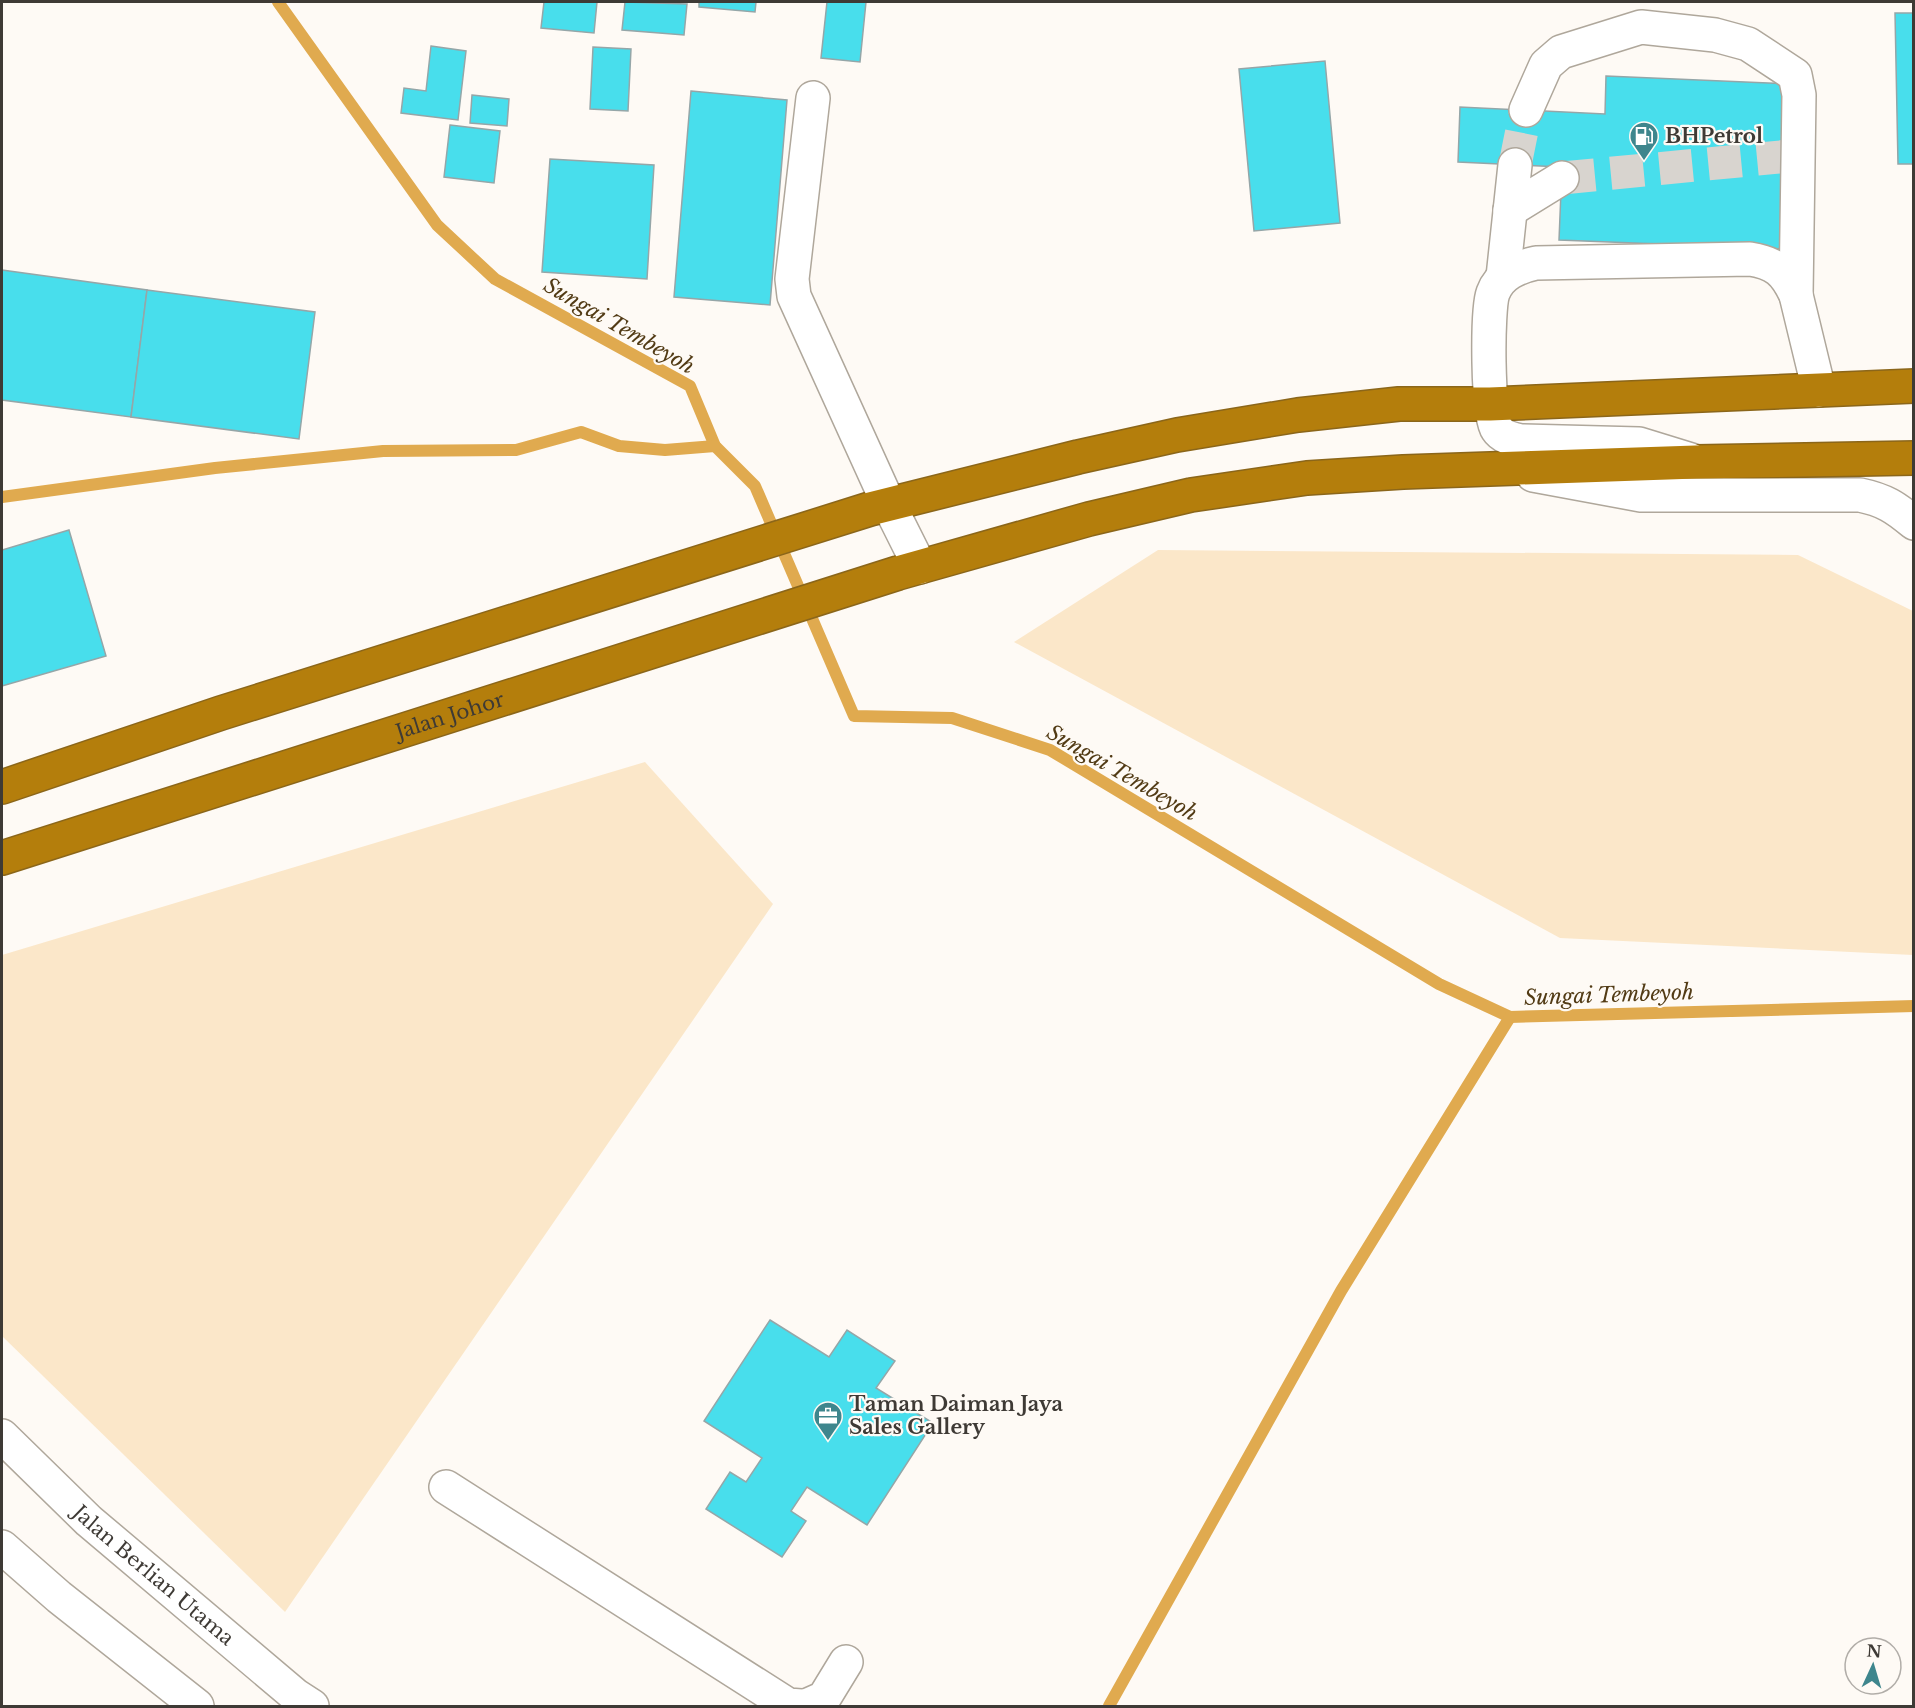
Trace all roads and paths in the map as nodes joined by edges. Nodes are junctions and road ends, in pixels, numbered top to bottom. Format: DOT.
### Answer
graph roads {
  1 [pos="813,98"];
  2 [pos="1526,110"];
  3 [pos="1515,165"];
  4 [pos="1562,178"];
  5 [pos="1510,210"];
  6 [pos="1503,277"];
  7 [pos="1796,295"];
  8 [pos="1914,386"];
  9 [pos="1820,390"];
  10 [pos="1490,404"];
  11 [pos="1914,458"];
  12 [pos="1696,462"];
  13 [pos="1500,469"];
  14 [pos="880,507"];
  15 [pos="1914,523"];
  16 [pos="909,570"];
  17 [pos="2,787"];
  18 [pos="52,841"];
  19 [pos="2,858"];
  20 [pos="2,874"];
  21 [pos="2,1436"];
  22 [pos="447,1487"];
  23 [pos="2,1547"];
  24 [pos="846,1662"];
  25 [pos="298,1703"];
  26 [pos="197,1707"];
  27 [pos="804,1707"];
  1 -- 14 [label="street"];
  2 -- 7 [label="street"];
  3 -- 5 [label="street"];
  4 -- 5 [label="street"];
  5 -- 6 [label="street"];
  6 -- 7 [label="street"];
  6 -- 10 [label="street"];
  7 -- 9 [label="street"];
  8 -- 9 [label="highway"];
  9 -- 10 [label="highway"];
  10 -- 12 [label="street"];
  10 -- 14 [label="highway"];
  11 -- 12 [label="highway, Jalan Johor"];
  12 -- 13 [label="highway, Jalan Johor"];
  13 -- 15 [label="street"];
  13 -- 16 [label="highway, Jalan Johor"];
  14 -- 16 [label="street"];
  14 -- 17 [label="highway"];
  16 -- 18 [label="highway, Jalan Johor"];
  18 -- 19 [label="highway, Jalan Johor"];
  18 -- 20 [label="highway"];
  21 -- 25 [label="street, Jalan Berlian Utama"];
  22 -- 27 [label="street"];
  23 -- 26 [label="street"];
  24 -- 27 [label="street"];
}
